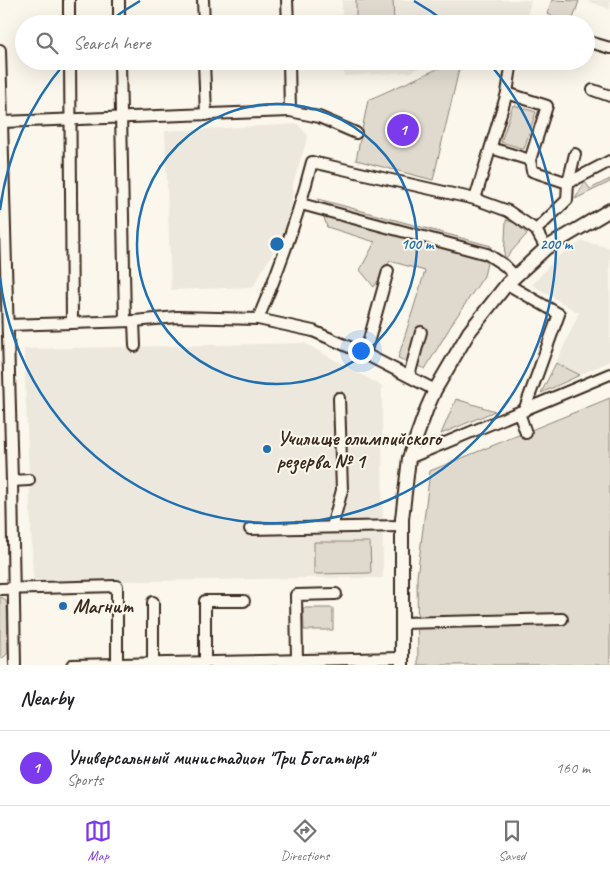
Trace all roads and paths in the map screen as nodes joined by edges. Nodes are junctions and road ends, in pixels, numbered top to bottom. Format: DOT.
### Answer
graph roads {
  1 [pos="69,0"];
  2 [pos="119,0"];
  3 [pos="203,0"];
  4 [pos="287,0"];
  5 [pos="69,15"];
  6 [pos="119,15"];
  7 [pos="204,15"];
  8 [pos="288,15"];
  9 [pos="595,44"];
  10 [pos="610,48"];
  11 [pos="0,50"];
  12 [pos="70,70"];
  13 [pos="120,70"];
  14 [pos="204,70"];
  15 [pos="289,70"];
  16 [pos="511,70"];
  17 [pos="1,82"];
  18 [pos="593,90"];
  19 [pos="507,93"];
  20 [pos="610,96"];
  21 [pos="290,111"];
  22 [pos="206,115"];
  23 [pos="121,118"];
  24 [pos="71,119"];
  25 [pos="2,129"];
  26 [pos="356,133"];
  27 [pos="491,148"];
  28 [pos="575,154"];
  29 [pos="530,160"];
  30 [pos="610,161"];
  31 [pos="2,175"];
  32 [pos="568,182"];
  33 [pos="475,199"];
  34 [pos="301,204"];
  35 [pos="610,210"];
  36 [pos="536,230"];
  37 [pos="546,248"];
  38 [pos="388,271"];
  39 [pos="511,280"];
  40 [pos="4,309"];
  41 [pos="258,319"];
  42 [pos="130,321"];
  43 [pos="72,322"];
  44 [pos="8,325"];
  45 [pos="421,332"];
  46 [pos="135,346"];
  47 [pos="365,354"];
  48 [pos="610,374"];
  49 [pos="410,376"];
  50 [pos="435,390"];
  51 [pos="339,398"];
  52 [pos="522,412"];
  53 [pos="5,423"];
  54 [pos="526,433"];
  55 [pos="409,458"];
  56 [pos="12,480"];
  57 [pos="29,480"];
  58 [pos="402,526"];
  59 [pos="332,527"];
  60 [pos="250,529"];
  61 [pos="0,589"];
  62 [pos="14,589"];
  63 [pos="336,594"];
  64 [pos="244,601"];
  65 [pos="153,602"];
  66 [pos="562,619"];
  67 [pos="401,623"];
  68 [pos="297,660"];
  69 [pos="205,662"];
  70 [pos="401,662"];
  71 [pos="153,663"];
  72 [pos="117,664"];
  73 [pos="15,665"];
  74 [pos="72,665"];
  1 -- 5 [label="street"];
  2 -- 6 [label="street"];
  3 -- 7 [label="street"];
  4 -- 8 [label="street"];
  9 -- 10 [label="street"];
  11 -- 17 [label="street"];
  12 -- 24 [label="street"];
  13 -- 23 [label="street"];
  14 -- 22 [label="street"];
  15 -- 21 [label="street"];
  16 -- 19 [label="street"];
  17 -- 25 [label="street"];
  18 -- 20 [label="street"];
  19 -- 27 [label="street"];
  19 -- 29 [label="street"];
  21 -- 22 [label="street"];
  21 -- 26 [label="street"];
  22 -- 23 [label="street"];
  23 -- 24 [label="street"];
  23 -- 42 [label="street"];
  24 -- 25 [label="street"];
  24 -- 43 [label="street"];
  25 -- 31 [label="street"];
  27 -- 29 [label="street"];
  27 -- 33 [label="street"];
  28 -- 32 [label="street"];
  29 -- 32 [label="street"];
  30 -- 32 [label="street"];
  31 -- 40 [label="street"];
  32 -- 36 [label="street"];
  33 -- 34 [label="street"];
  33 -- 36 [label="street"];
  34 -- 39 [label="street"];
  34 -- 41 [label="street"];
  35 -- 37 [label="main road"];
  36 -- 37 [label="street"];
  37 -- 39 [label="main road"];
  38 -- 47 [label="street"];
  39 -- 50 [label="main road"];
  39 -- 52 [label="street"];
  40 -- 44 [label="street"];
  41 -- 42 [label="street"];
  41 -- 47 [label="street"];
  42 -- 43 [label="street"];
  42 -- 46 [label="street"];
  43 -- 44 [label="street"];
  44 -- 53 [label="street"];
  45 -- 49 [label="street"];
  47 -- 49 [label="street"];
  48 -- 52 [label="street"];
  49 -- 50 [label="street"];
  50 -- 55 [label="main road"];
  51 -- 59 [label="street"];
  52 -- 54 [label="street"];
  52 -- 55 [label="street"];
  53 -- 56 [label="street"];
  55 -- 58 [label="main road"];
  56 -- 57 [label="street"];
  56 -- 62 [label="street"];
  58 -- 59 [label="street"];
  58 -- 67 [label="main road"];
  59 -- 60 [label="street"];
  61 -- 62 [label="street"];
  62 -- 72 [label="street"];
  62 -- 73 [label="street"];
  63 -- 68 [label="street"];
  64 -- 69 [label="street"];
  65 -- 71 [label="street"];
  66 -- 67 [label="street"];
  67 -- 70 [label="main road"];
  68 -- 69 [label="street"];
  68 -- 70 [label="street"];
  69 -- 71 [label="street"];
  71 -- 72 [label="street"];
  72 -- 74 [label="street"];
}
